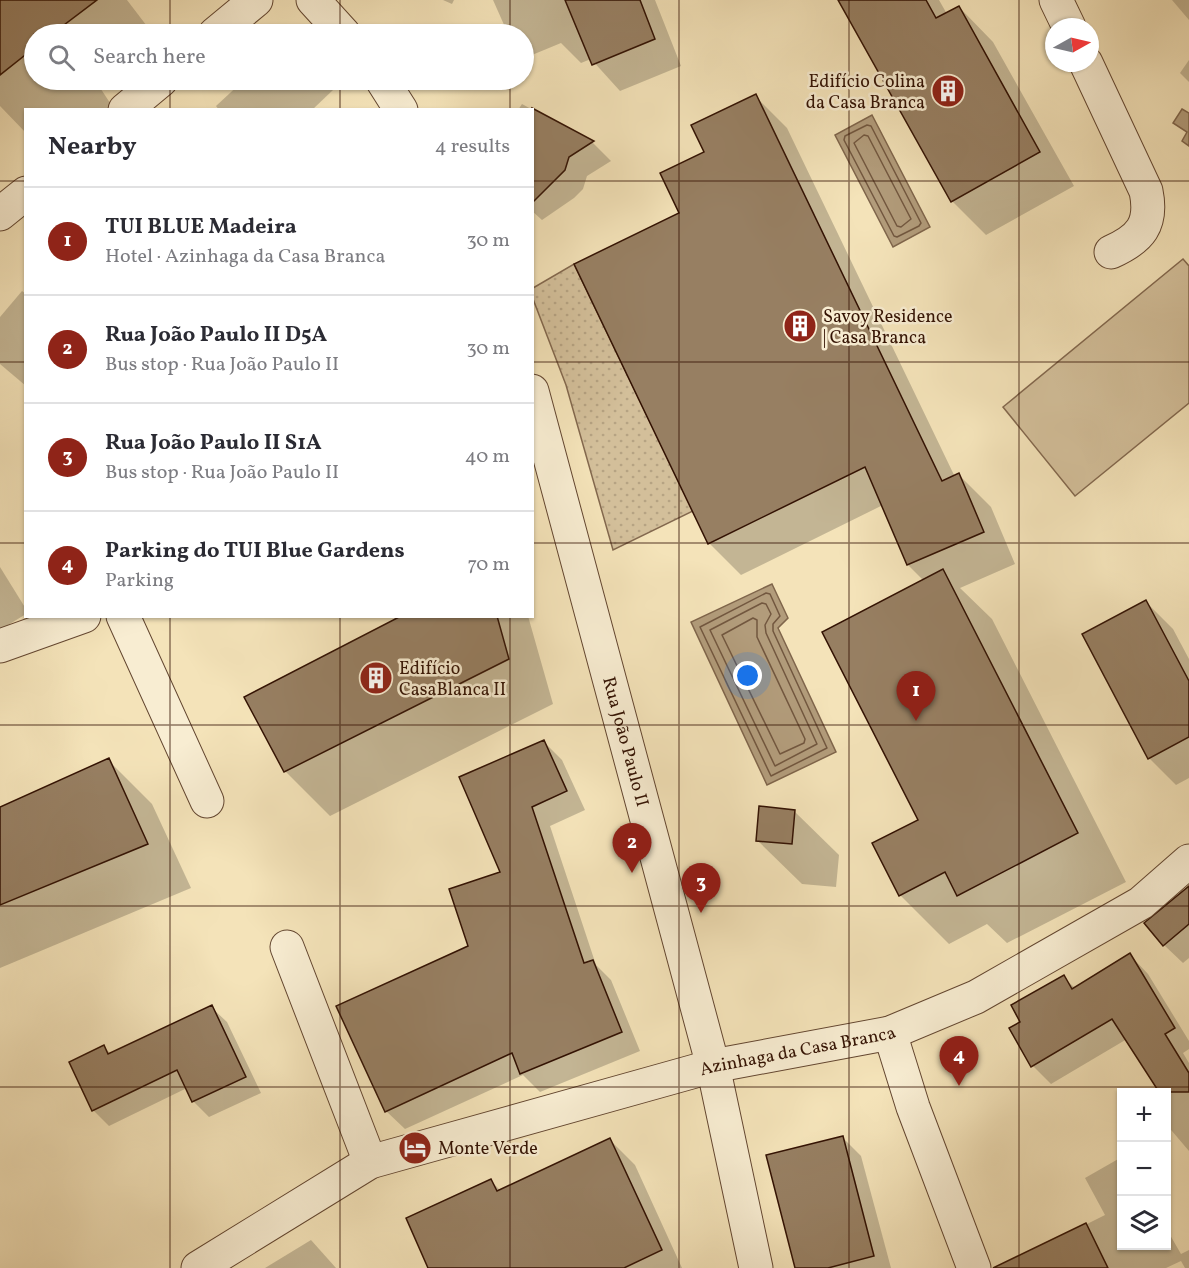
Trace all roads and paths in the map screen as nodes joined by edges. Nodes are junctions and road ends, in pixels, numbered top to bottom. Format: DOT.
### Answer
graph roads {
  1 [pos="256,0"];
  2 [pos="313,0"];
  3 [pos="1056,0"];
  4 [pos="1065,18"];
  5 [pos="227,24"];
  6 [pos="335,24"];
  7 [pos="1090,72"];
  8 [pos="149,90"];
  9 [pos="388,90"];
  10 [pos="127,108"];
  11 [pos="400,108"];
  12 [pos="24,195"];
  13 [pos="0,214"];
  14 [pos="1111,252"];
  15 [pos="534,398"];
  16 [pos="78,618"];
  17 [pos="124,618"];
  18 [pos="0,646"];
  19 [pos="207,801"];
  20 [pos="1189,861"];
  21 [pos="287,946"];
  22 [pos="891,1033"];
  23 [pos="713,1066"];
  24 [pos="370,1162"];
  25 [pos="198,1268"];
  26 [pos="756,1268"];
  27 [pos="974,1268"];
  1 -- 5 [label="street"];
  2 -- 6 [label="street"];
  3 -- 4 [label="street"];
  7 -- 14 [label="street"];
  8 -- 10 [label="street"];
  9 -- 11 [label="street"];
  12 -- 13 [label="street"];
  15 -- 23 [label="street, Rua João Paulo II"];
  16 -- 18 [label="street"];
  17 -- 19 [label="street"];
  20 -- 22 [label="street, Azinhaga da Casa Branca"];
  21 -- 24 [label="street"];
  22 -- 23 [label="street, Azinhaga da Casa Branca"];
  22 -- 27 [label="street"];
  23 -- 24 [label="street, Azinhaga da Casa Branca"];
  23 -- 26 [label="street, Rua João Paulo II"];
  24 -- 25 [label="street, Azinhaga da Casa Branca"];
}
